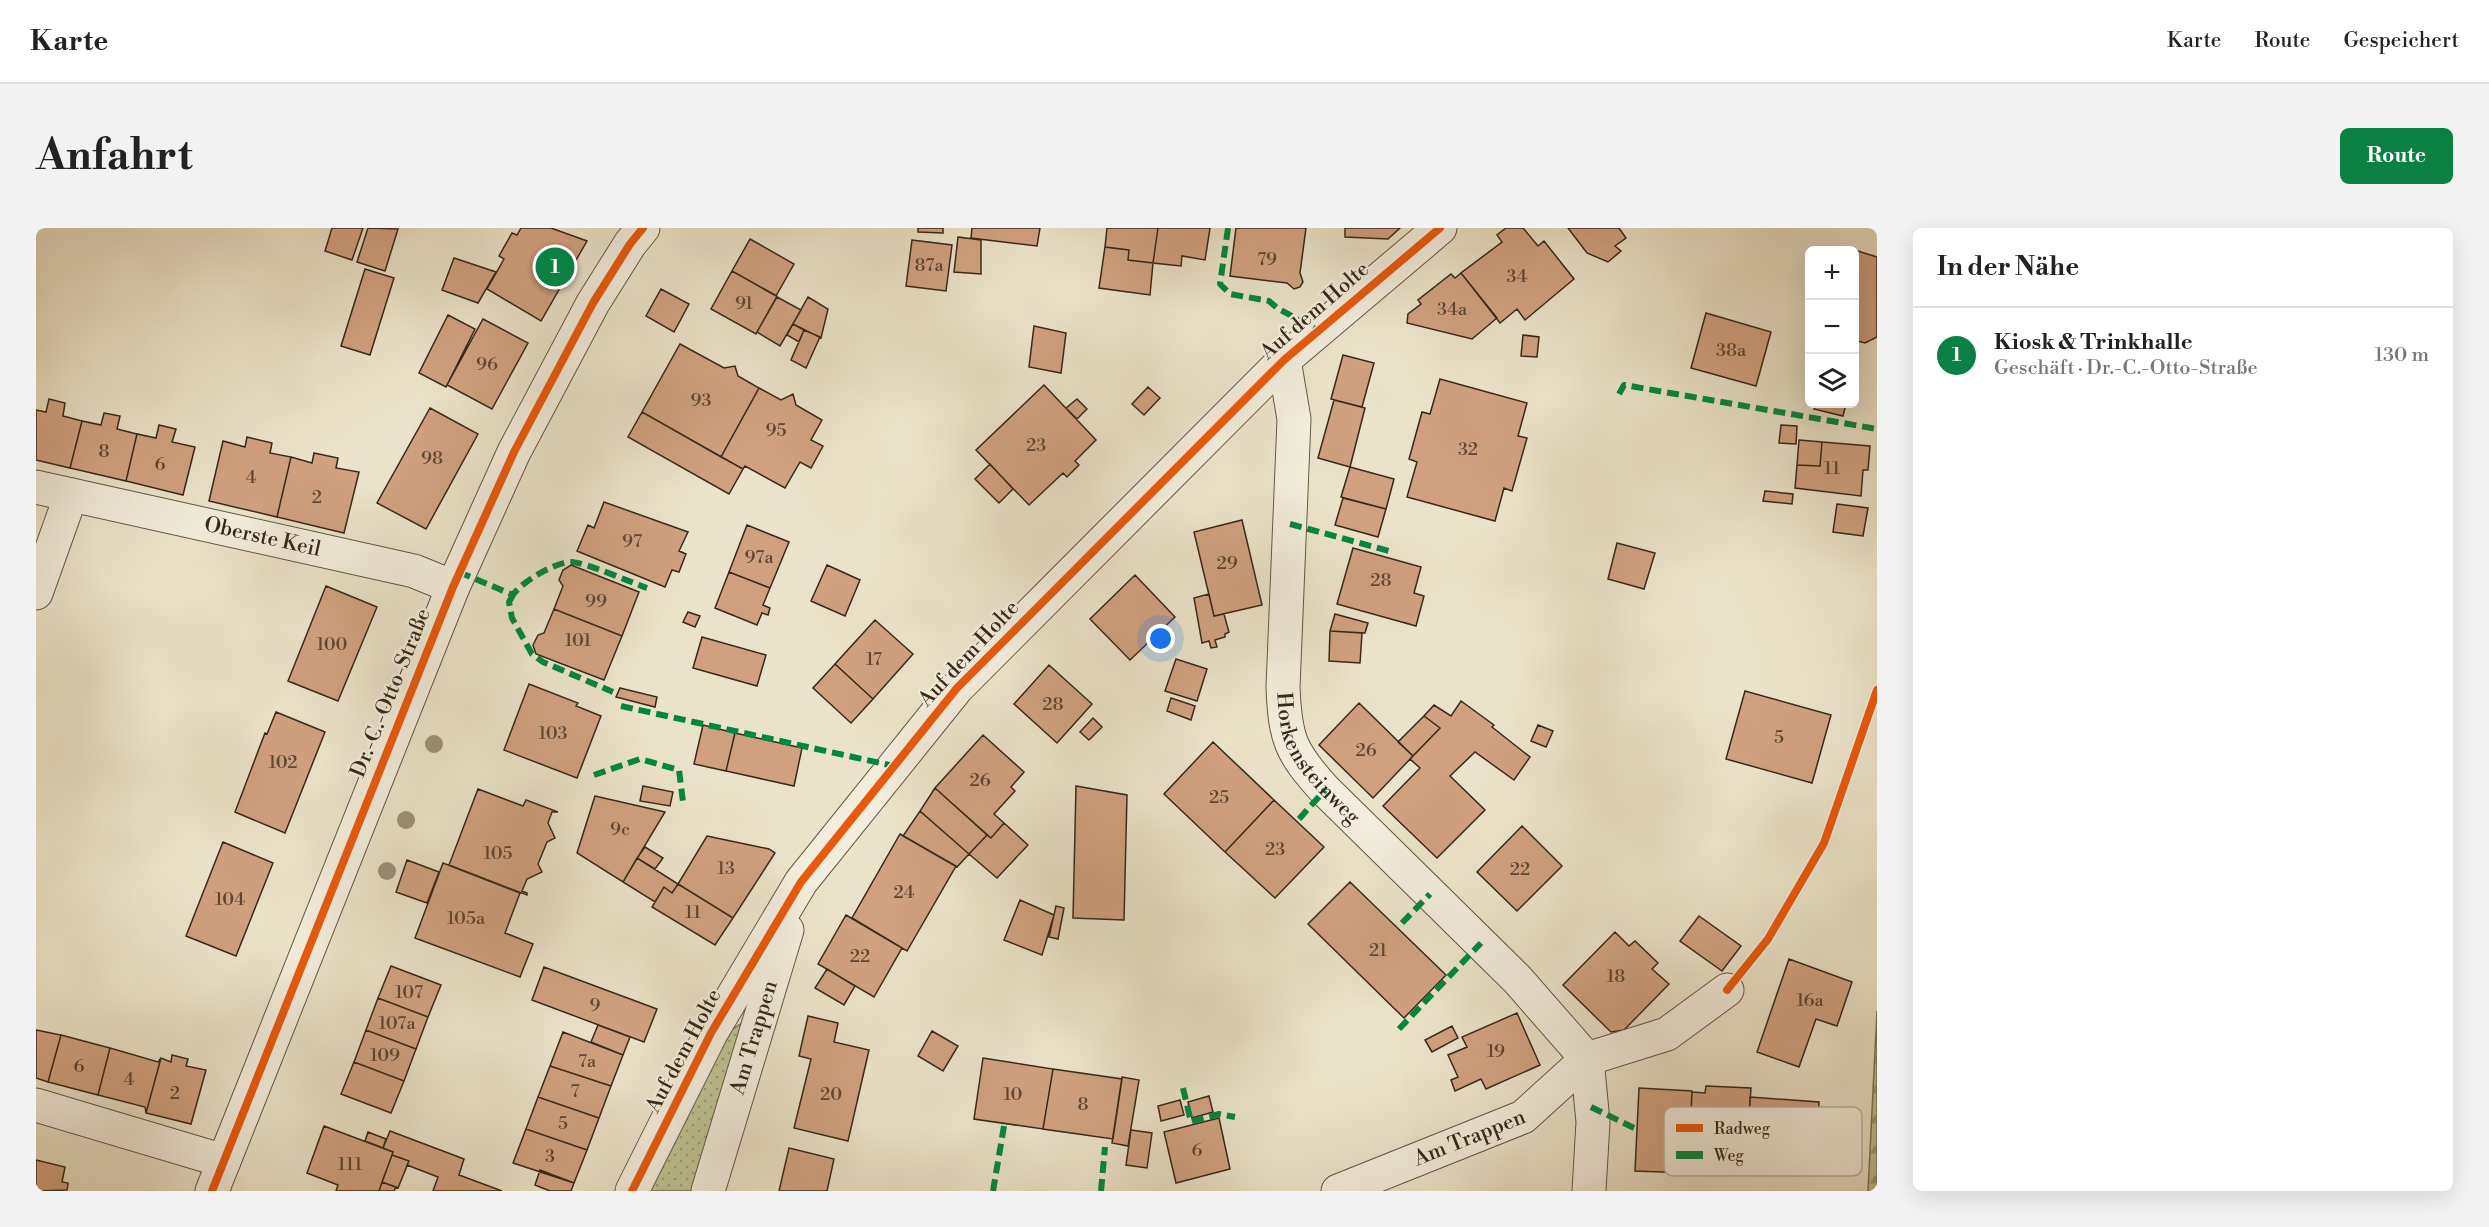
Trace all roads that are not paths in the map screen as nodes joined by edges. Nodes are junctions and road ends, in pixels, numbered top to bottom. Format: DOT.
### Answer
graph roads {
  1 [pos="643,228"];
  2 [pos="1440,228"];
  3 [pos="1284,360"];
  4 [pos="36,487"];
  5 [pos="71,495"];
  6 [pos="453,587"];
  7 [pos="36,593"];
  8 [pos="801,882"];
  9 [pos="1727,990"];
  10 [pos="1587,1059"];
  11 [pos="36,1105"];
  12 [pos="224,1161"];
  13 [pos="212,1191"];
  14 [pos="632,1191"];
  15 [pos="708,1191"];
  16 [pos="1338,1191"];
  17 [pos="1589,1191"];
  1 -- 6 [label="street, Dr.-C.-Otto-Straße"];
  2 -- 3 [label="street, Auf dem Holte"];
  3 -- 8 [label="street, Auf dem Holte"];
  3 -- 10 [label="street, Horkensteinweg"];
  4 -- 5 [label="street, Oberste Keil"];
  5 -- 6 [label="street, Oberste Keil"];
  5 -- 7 [label="street"];
  6 -- 12 [label="street, Dr.-C.-Otto-Straße"];
  8 -- 14 [label="street, Auf dem Holte"];
  8 -- 15 [label="street, Am Trappen"];
  9 -- 10 [label="street"];
  10 -- 16 [label="street, Am Trappen"];
  10 -- 17 [label="street"];
  11 -- 12 [label="street"];
  12 -- 13 [label="street, Dr.-C.-Otto-Straße"];
}
